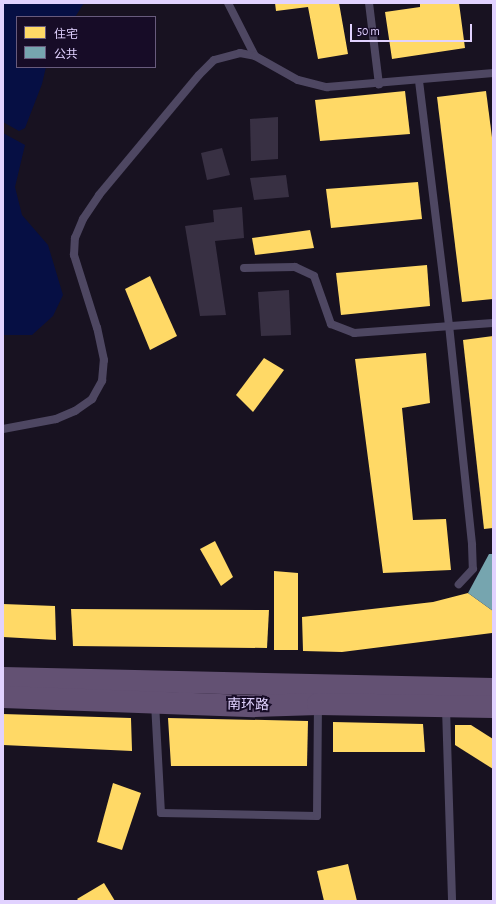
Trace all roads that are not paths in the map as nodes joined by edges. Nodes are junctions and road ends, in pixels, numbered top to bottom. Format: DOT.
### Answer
graph roads {
  1 [pos="228,3"];
  2 [pos="369,3"];
  3 [pos="255,56"];
  4 [pos="493,73"];
  5 [pos="419,81"];
  6 [pos="379,84"];
  7 [pos="244,268"];
  8 [pos="493,322"];
  9 [pos="449,325"];
  10 [pos="3,429"];
  11 [pos="459,584"];
  12 [pos="3,678"];
  13 [pos="493,689"];
  14 [pos="155,692"];
  15 [pos="318,694"];
  16 [pos="3,697"];
  17 [pos="445,697"];
  18 [pos="493,707"];
  19 [pos="452,901"];
  1 -- 3 [label="lane"];
  2 -- 6 [label="lane"];
  3 -- 6 [label="lane"];
  3 -- 10 [label="lane"];
  4 -- 5 [label="lane"];
  5 -- 6 [label="lane"];
  5 -- 9 [label="lane"];
  7 -- 9 [label="lane"];
  8 -- 9 [label="lane"];
  9 -- 11 [label="lane"];
  12 -- 14 [label="main road, 南环路"];
  13 -- 17 [label="main road, 南环路"];
  14 -- 15 [label="main road, 南环路"];
  14 -- 15 [label="lane"];
  14 -- 16 [label="main road, 南环路"];
  15 -- 17 [label="main road, 南环路"];
  17 -- 18 [label="main road, 南环路"];
  17 -- 19 [label="lane"];
}
